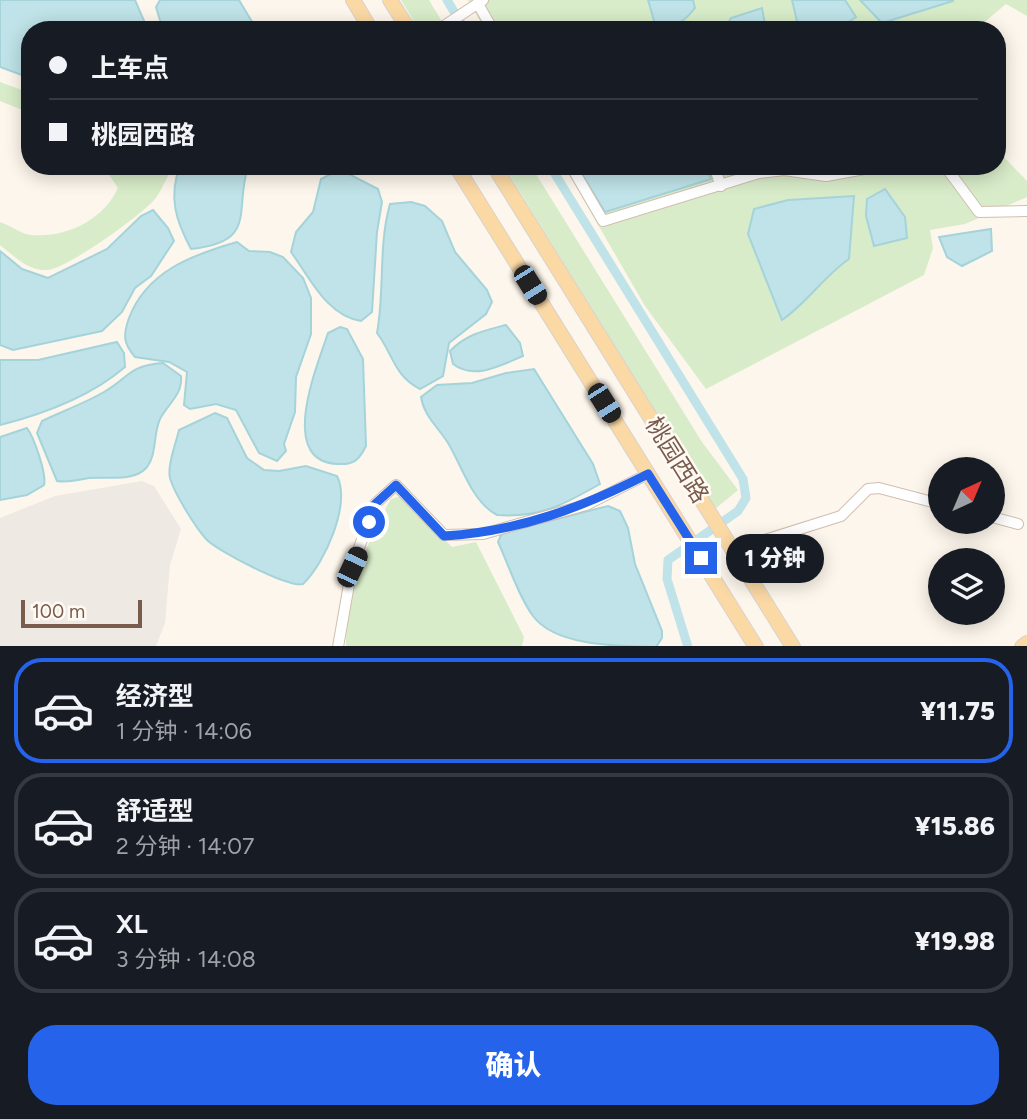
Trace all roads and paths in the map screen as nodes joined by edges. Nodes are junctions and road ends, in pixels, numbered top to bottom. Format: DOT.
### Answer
graph roads {
  1 [pos="353,0"];
  2 [pos="390,0"];
  3 [pos="481,2"];
  4 [pos="366,21"];
  5 [pos="403,21"];
  6 [pos="452,21"];
  7 [pos="489,21"];
  8 [pos="462,175"];
  9 [pos="500,175"];
  10 [pos="576,175"];
  11 [pos="717,175"];
  12 [pos="753,175"];
  13 [pos="952,175"];
  14 [pos="721,186"];
  15 [pos="1027,211"];
  16 [pos="648,474"];
  17 [pos="928,501"];
  18 [pos="1005,520"];
  19 [pos="1018,524"];
  20 [pos="730,545"];
  21 [pos="1027,643"];
  22 [pos="338,646"];
  23 [pos="756,646"];
  24 [pos="793,646"];
  25 [pos="1021,646"];
  1 -- 4 [label="main road"];
  2 -- 5 [label="main road"];
  3 -- 6 [label="street"];
  3 -- 7 [label="street"];
  8 -- 16 [label="main road, 桃园西路"];
  9 -- 20 [label="main road, 桃园西路"];
  10 -- 14 [label="street"];
  11 -- 14 [label="street"];
  12 -- 14 [label="street"];
  13 -- 15 [label="street"];
  16 -- 22 [label="street"];
  16 -- 23 [label="main road, 桃园西路"];
  17 -- 20 [label="street"];
  18 -- 19 [label="street"];
  20 -- 24 [label="main road, 桃园西路"];
  21 -- 25 [label="main road"];
}
